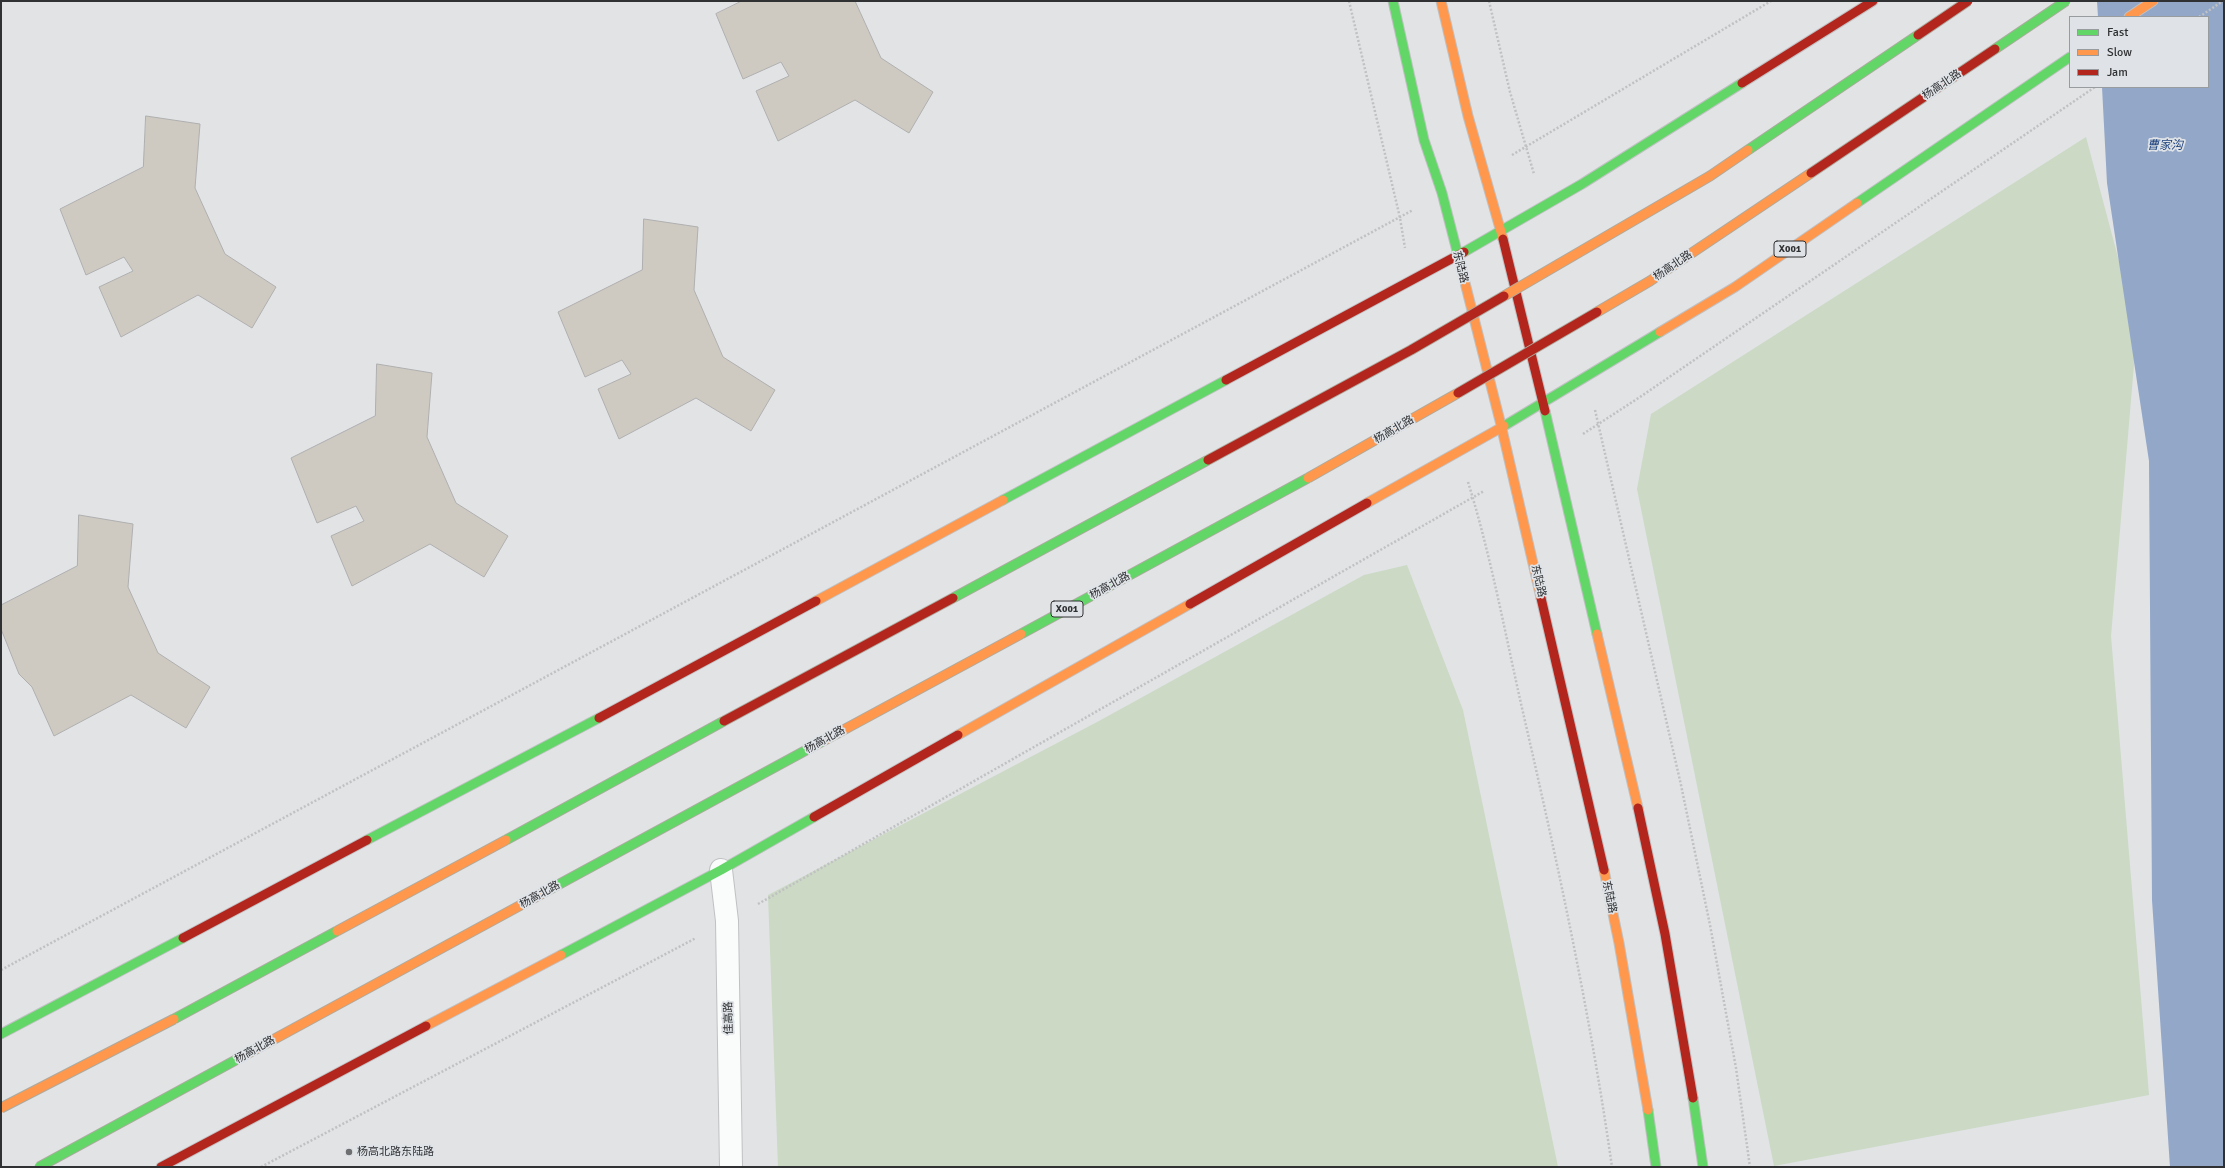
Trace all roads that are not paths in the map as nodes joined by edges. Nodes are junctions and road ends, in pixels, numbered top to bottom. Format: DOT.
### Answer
graph roads {
  1 [pos="1393,1"];
  2 [pos="1441,1"];
  3 [pos="1873,1"];
  4 [pos="1968,1"];
  5 [pos="2066,1"];
  6 [pos="2153,1"];
  7 [pos="2130,16"];
  8 [pos="2069,58"];
  9 [pos="1501,231"];
  10 [pos="1457,256"];
  11 [pos="1542,404"];
  12 [pos="1501,425"];
  13 [pos="721,870"];
  14 [pos="1,1034"];
  15 [pos="1,1108"];
  16 [pos="39,1167"];
  17 [pos="161,1167"];
  18 [pos="731,1167"];
  19 [pos="1656,1167"];
  20 [pos="1703,1167"];
  1 -- 10 [label="main road, 东陆路"];
  2 -- 9 [label="main road"];
  3 -- 9 [label="main road"];
  4 -- 15 [label="main road, bridge"];
  5 -- 16 [label="main road, 杨高北路 / X001, bridge"];
  6 -- 7 [label="main road"];
  8 -- 11 [label="main road, X001"];
  9 -- 10 [label="main road"];
  9 -- 11 [label="main road"];
  10 -- 12 [label="main road, 东陆路"];
  10 -- 14 [label="main road"];
  11 -- 12 [label="main road, X001"];
  11 -- 20 [label="main road"];
  12 -- 13 [label="main road, X001"];
  12 -- 19 [label="main road, 东陆路"];
  13 -- 17 [label="main road, X001"];
  13 -- 18 [label="street, 佳高路"];
}
